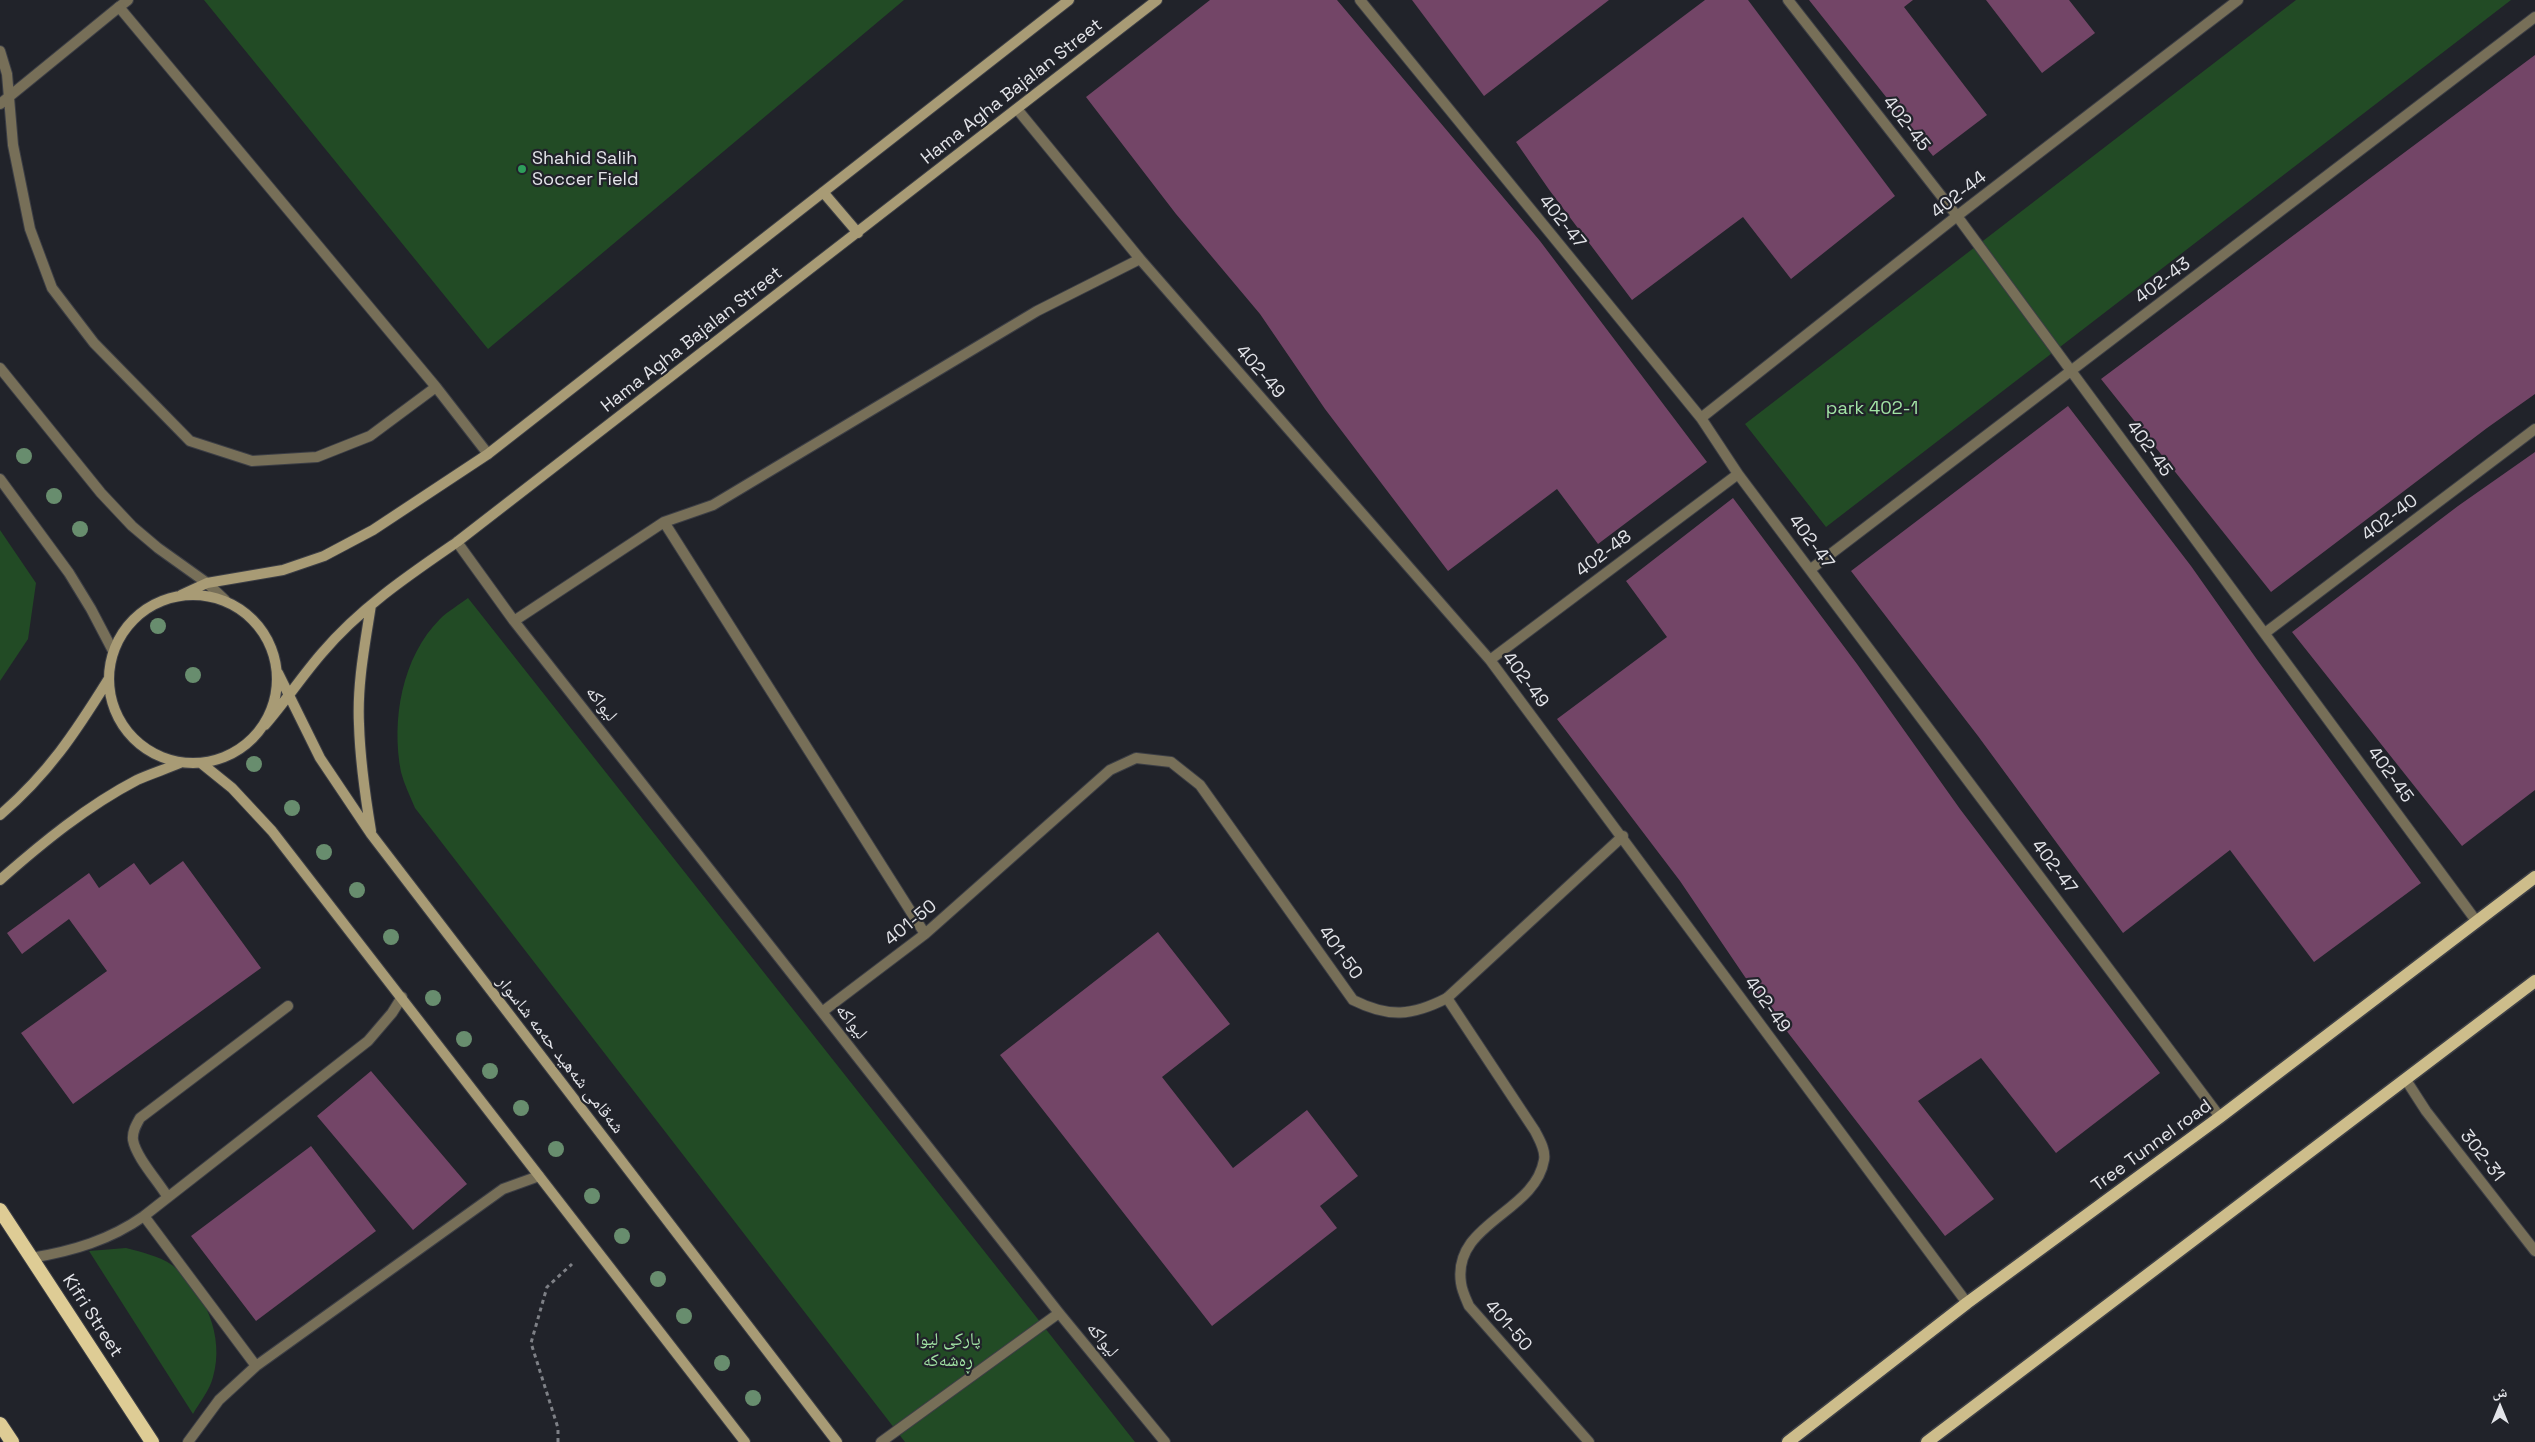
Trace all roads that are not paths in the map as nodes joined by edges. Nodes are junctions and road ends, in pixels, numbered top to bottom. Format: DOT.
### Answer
graph roads {
  1 [pos="128,0"];
  2 [pos="1069,0"];
  3 [pos="1157,0"];
  4 [pos="1360,0"];
  5 [pos="1788,0"];
  6 [pos="2238,0"];
  7 [pos="119,7"];
  8 [pos="2535,18"];
  9 [pos="0,51"];
  10 [pos="4,101"];
  11 [pos="1017,108"];
  12 [pos="822,192"];
  13 [pos="1957,216"];
  14 [pos="858,233"];
  15 [pos="1140,258"];
  16 [pos="0,368"];
  17 [pos="2072,371"];
  18 [pos="436,387"];
  19 [pos="1702,418"];
  20 [pos="2535,429"];
  21 [pos="488,454"];
  22 [pos="1738,474"];
  23 [pos="0,479"];
  24 [pos="664,522"];
  25 [pos="457,542"];
  26 [pos="1811,569"];
  27 [pos="207,583"];
  28 [pos="181,595"];
  29 [pos="225,600"];
  30 [pos="371,605"];
  31 [pos="514,621"];
  32 [pos="2265,633"];
  33 [pos="113,651"];
  34 [pos="1490,660"];
  35 [pos="278,674"];
  36 [pos="108,680"];
  37 [pos="291,696"];
  38 [pos="265,725"];
  39 [pos="180,763"];
  40 [pos="202,764"];
  41 [pos="0,815"];
  42 [pos="372,834"];
  43 [pos="1623,836"];
  44 [pos="2535,877"];
  45 [pos="0,880"];
  46 [pos="2477,922"];
  47 [pos="925,934"];
  48 [pos="2535,981"];
  49 [pos="402,997"];
  50 [pos="1447,998"];
  51 [pos="288,1006"];
  52 [pos="822,1012"];
  53 [pos="2406,1080"];
  54 [pos="2220,1117"];
  55 [pos="538,1176"];
  56 [pos="167,1196"];
  57 [pos="0,1210"];
  58 [pos="144,1216"];
  59 [pos="2535,1251"];
  60 [pos="32,1258"];
  61 [pos="1967,1303"];
  62 [pos="1059,1313"];
  63 [pos="256,1366"];
  64 [pos="0,1424"];
  65 [pos="12,1442"];
  66 [pos="152,1442"];
  67 [pos="188,1442"];
  68 [pos="745,1442"];
  69 [pos="837,1442"];
  70 [pos="881,1442"];
  71 [pos="1165,1442"];
  72 [pos="1589,1442"];
  73 [pos="1788,1442"];
  74 [pos="1927,1442"];
  1 -- 7 [label="street"];
  2 -- 12 [label="main road, Hama Agha Bajalan Street"];
  3 -- 11 [label="main road, Hama Agha Bajalan Street"];
  4 -- 19 [label="street, 402-47"];
  5 -- 13 [label="street, 402-45"];
  6 -- 13 [label="street, 402-44"];
  7 -- 10 [label="street"];
  7 -- 18 [label="street"];
  8 -- 17 [label="street, 402-43"];
  9 -- 10 [label="street"];
  10 -- 18 [label="street"];
  11 -- 14 [label="main road, Hama Agha Bajalan Street"];
  11 -- 15 [label="street, 402-49"];
  12 -- 14 [label="main road"];
  12 -- 21 [label="main road, Hama Agha Bajalan Street"];
  13 -- 17 [label="street, 402-45"];
  13 -- 19 [label="street, 402-44"];
  14 -- 25 [label="main road, Hama Agha Bajalan Street"];
  15 -- 24 [label="street"];
  15 -- 34 [label="street, 402-49"];
  16 -- 27 [label="street"];
  17 -- 26 [label="street, 402-43"];
  17 -- 32 [label="street, 402-45"];
  18 -- 21 [label="street"];
  19 -- 22 [label="street, 402-47"];
  20 -- 32 [label="street, 402-40"];
  21 -- 27 [label="main road, Hama Agha Bajalan Street"];
  22 -- 26 [label="street, 402-47"];
  22 -- 34 [label="street, 402-48"];
  23 -- 33 [label="street"];
  24 -- 31 [label="street"];
  24 -- 47 [label="street"];
  25 -- 30 [label="main road, Hama Agha Bajalan Street"];
  25 -- 31 [label="street, لیواکە"];
  26 -- 54 [label="street, 402-47"];
  27 -- 28 [label="main road, Hama Agha Bajalan Street"];
  27 -- 29 [label="street"];
  28 -- 29 [label="main road"];
  28 -- 33 [label="main road"];
  29 -- 35 [label="main road"];
  30 -- 37 [label="main road, Hama Agha Bajalan Street"];
  30 -- 42 [label="main road"];
  31 -- 52 [label="street, لیواکە"];
  32 -- 46 [label="street, 402-45"];
  33 -- 36 [label="main road"];
  34 -- 43 [label="street, 402-49"];
  35 -- 37 [label="main road, شەقامی شەهید حەمە شاسوار"];
  35 -- 38 [label="main road"];
  36 -- 39 [label="main road"];
  36 -- 41 [label="main road"];
  37 -- 38 [label="main road, Hama Agha Bajalan Street"];
  37 -- 42 [label="main road, شەقامی شەهید حەمە شاسوار"];
  38 -- 40 [label="main road"];
  39 -- 40 [label="main road"];
  39 -- 45 [label="main road"];
  40 -- 49 [label="main road"];
  42 -- 69 [label="main road, شەقامی شەهید حەمە شاسوار"];
  43 -- 50 [label="street"];
  43 -- 61 [label="street, 402-49"];
  44 -- 46 [label="main road, Tree Tunnel road"];
  46 -- 54 [label="main road, Tree Tunnel road"];
  47 -- 50 [label="street, 401-50"];
  47 -- 52 [label="street, 401-50"];
  48 -- 53 [label="main road"];
  49 -- 55 [label="main road"];
  49 -- 56 [label="street"];
  50 -- 72 [label="street, 401-50"];
  51 -- 56 [label="street"];
  52 -- 62 [label="street, لیواکە"];
  53 -- 59 [label="street, 302-31"];
  53 -- 74 [label="main road"];
  54 -- 61 [label="main road, Tree Tunnel road"];
  55 -- 63 [label="street"];
  55 -- 68 [label="main road"];
  56 -- 58 [label="street"];
  57 -- 60 [label="highway, Kifri Street"];
  58 -- 60 [label="street"];
  58 -- 63 [label="street"];
  60 -- 66 [label="highway, Kifri Street"];
  61 -- 73 [label="main road, Tree Tunnel road"];
  62 -- 70 [label="street"];
  62 -- 71 [label="street, لیواکە"];
  63 -- 67 [label="street"];
  64 -- 65 [label="highway"];
}
